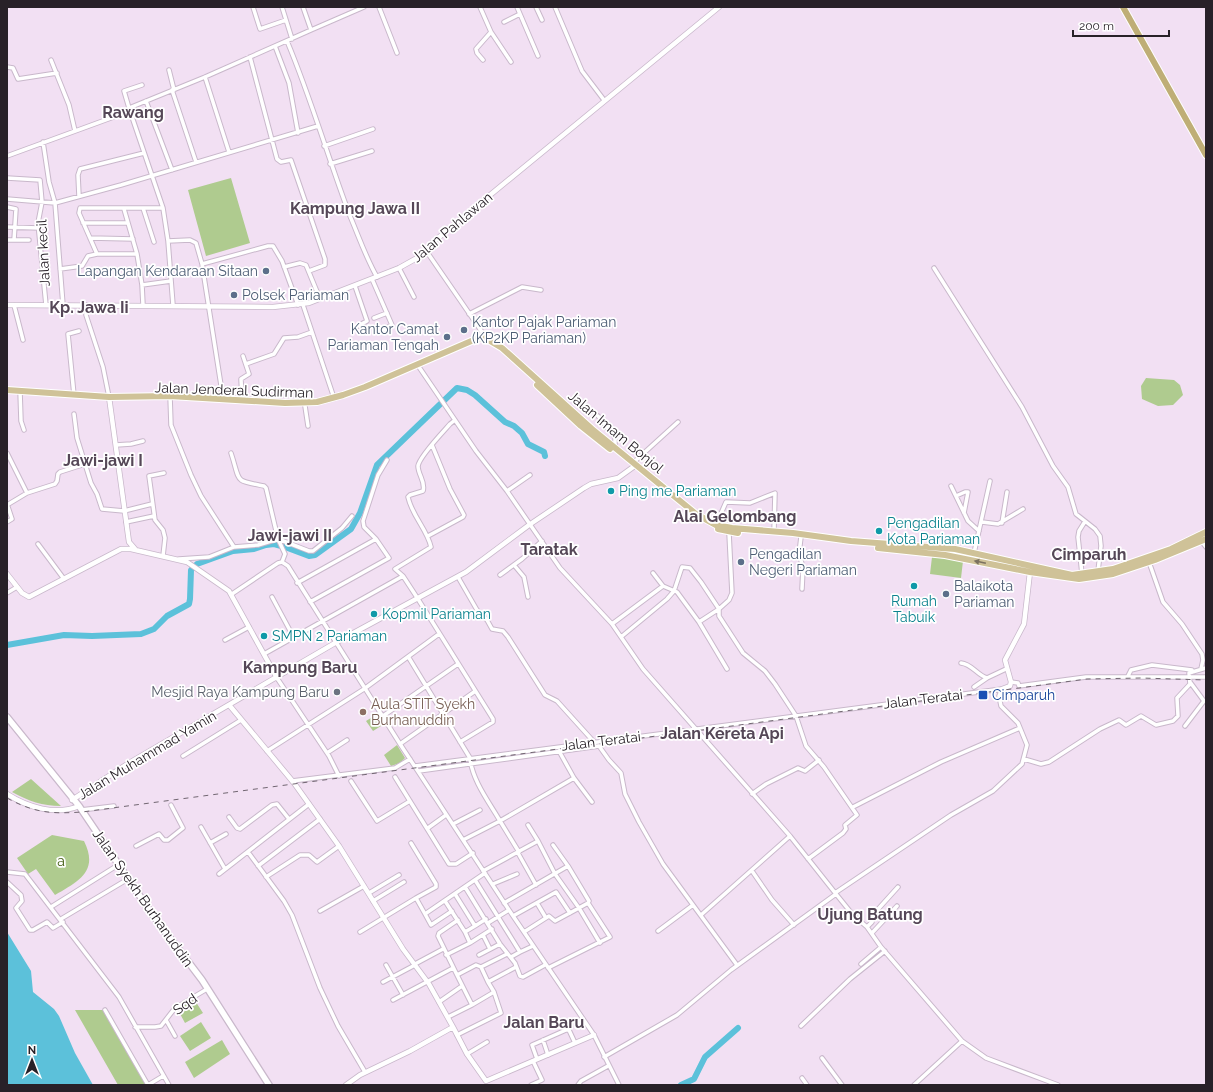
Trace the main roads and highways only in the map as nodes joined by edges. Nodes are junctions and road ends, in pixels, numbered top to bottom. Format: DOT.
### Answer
graph roads {
  1 [pos="1123,7"];
  2 [pos="1206,155"];
  3 [pos="485,340"];
  4 [pos="442,355"];
  5 [pos="366,388"];
  6 [pos="7,390"];
  7 [pos="170,398"];
  8 [pos="257,403"];
  9 [pos="583,424"];
  10 [pos="634,465"];
  11 [pos="683,505"];
  12 [pos="748,532"];
  13 [pos="1206,532"];
  14 [pos="819,538"];
  15 [pos="1204,543"];
  16 [pos="890,547"];
  17 [pos="945,548"];
  18 [pos="956,549"];
  19 [pos="1172,551"];
  20 [pos="944,555"];
  21 [pos="955,557"];
  22 [pos="1004,564"];
  23 [pos="1072,577"];
  24 [pos="7,717"];
  25 [pos="269,1085"];
  1 -- 2 [label="highway"];
  3 -- 4 [label="main road, Jalan Jenderal Sudirman"];
  3 -- 9 [label="main road, Jalan Imam Bonjol"];
  4 -- 5 [label="main road, Jalan Jenderal Sudirman"];
  4 -- 5 [label="main road, Jalan Jenderal Sudirman"];
  5 -- 8 [label="main road, Jalan Jenderal Sudirman"];
  5 -- 8 [label="main road, Jalan Jenderal Sudirman"];
  6 -- 7 [label="main road, Jalan Jenderal Sudirman"];
  7 -- 8 [label="main road, Jalan Jenderal Sudirman"];
  7 -- 8 [label="main road, Jalan Jenderal Sudirman"];
  9 -- 10 [label="main road, Jalan Imam Bonjol"];
  9 -- 10 [label="main road, Jalan Imam Bonjol"];
  10 -- 11 [label="main road, Jalan Imam Bonjol"];
  11 -- 12 [label="main road, Jalan Imam Bonjol"];
  11 -- 12 [label="main road, Jalan Imam Bonjol"];
  12 -- 14 [label="main road, Jalan Imam Bonjol"];
  12 -- 14 [label="main road, Jalan Imam Bonjol"];
  13 -- 19 [label="main road"];
  14 -- 16 [label="main road, Jalan Imam Bonjol"];
  15 -- 19 [label="main road"];
  16 -- 17 [label="main road, Jalan Imam Bonjol"];
  16 -- 20 [label="main road, Jalan Imam Bonjol"];
  17 -- 18 [label="main road, Jalan Imam Bonjol"];
  17 -- 20 [label="main road"];
  18 -- 21 [label="main road"];
  18 -- 22 [label="main road, Jalan Imam Bonjol"];
  19 -- 23 [label="main road"];
  19 -- 23 [label="main road"];
  20 -- 21 [label="main road, Jalan Imam Bonjol"];
  22 -- 21 [label="main road, Jalan Imam Bonjol, one-way"];
  22 -- 23 [label="main road"];
  22 -- 23 [label="main road"];
  24 -- 25 [label="main road, Jalan Syekh Burhanuddin"];
}
